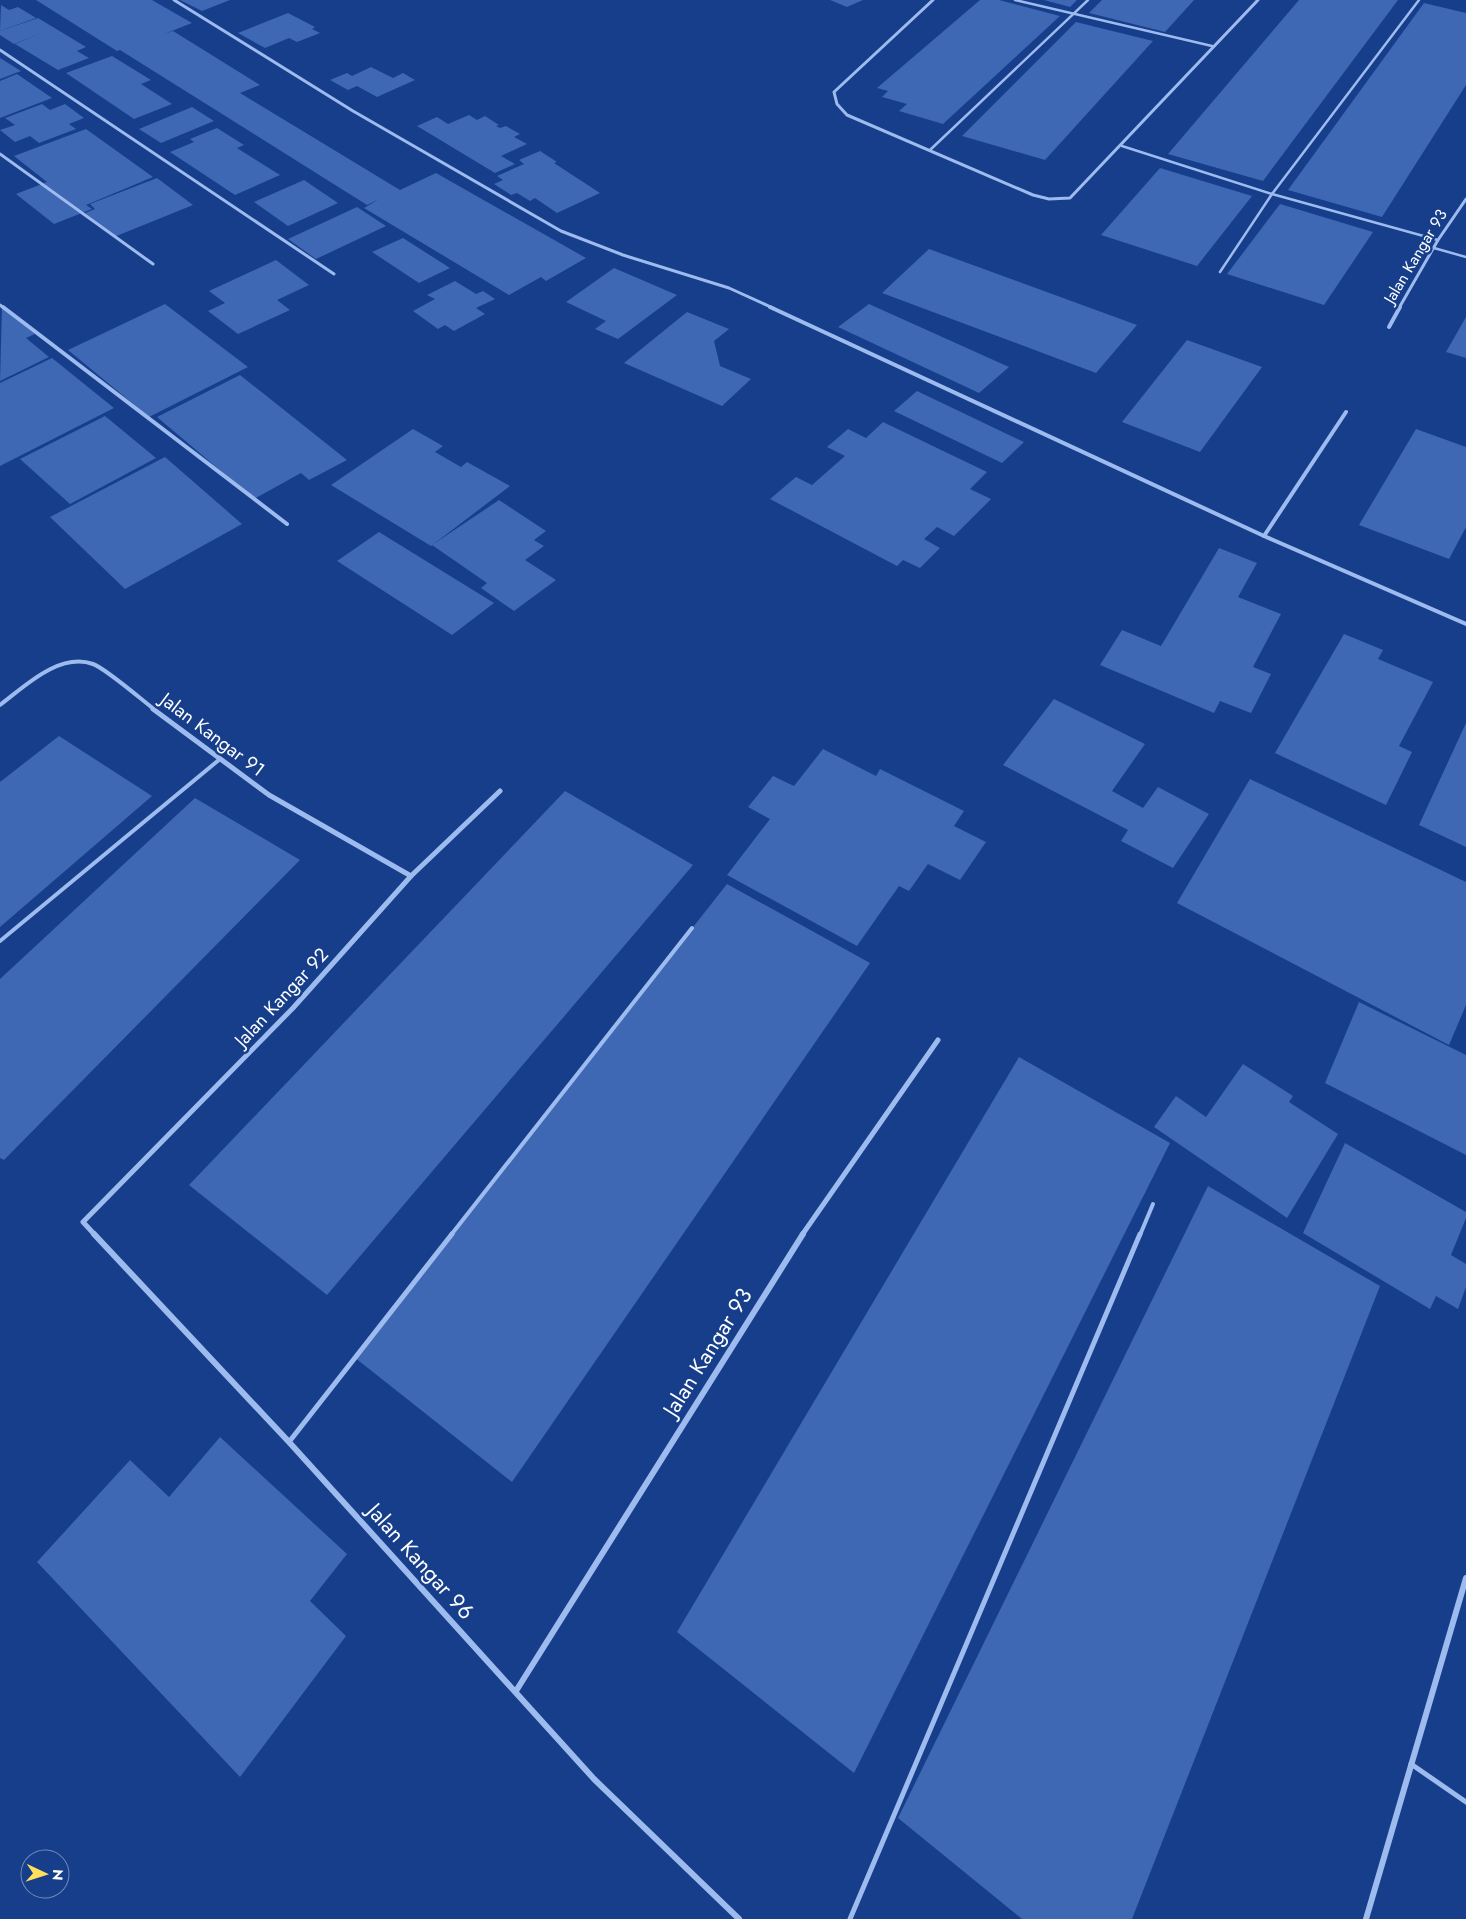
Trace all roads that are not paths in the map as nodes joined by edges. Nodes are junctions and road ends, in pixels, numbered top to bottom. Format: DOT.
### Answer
graph roads {
  1 [pos="174,0"];
  2 [pos="933,0"];
  3 [pos="1015,0"];
  4 [pos="1088,0"];
  5 [pos="1258,0"];
  6 [pos="1418,0"];
  7 [pos="1072,15"];
  8 [pos="1212,46"];
  9 [pos="0,50"];
  10 [pos="1122,146"];
  11 [pos="930,150"];
  12 [pos="0,154"];
  13 [pos="1272,194"];
  14 [pos="1466,199"];
  15 [pos="1438,240"];
  16 [pos="1434,248"];
  17 [pos="1466,257"];
  18 [pos="154,264"];
  19 [pos="1220,272"];
  20 [pos="334,274"];
  21 [pos="0,305"];
  22 [pos="1389,327"];
  23 [pos="1346,412"];
  24 [pos="287,524"];
  25 [pos="1264,536"];
  26 [pos="1466,624"];
  27 [pos="0,705"];
  28 [pos="220,758"];
  29 [pos="500,791"];
  30 [pos="411,876"];
  31 [pos="692,928"];
  32 [pos="0,941"];
  33 [pos="938,1040"];
  34 [pos="1153,1204"];
  35 [pos="83,1222"];
  36 [pos="289,1442"];
  37 [pos="1466,1578"];
  38 [pos="516,1690"];
  39 [pos="1411,1764"];
  40 [pos="1466,1802"];
  41 [pos="739,1919"];
  42 [pos="850,1919"];
  43 [pos="1366,1919"];
  1 -- 25 [label="street"];
  2 -- 11 [label="street"];
  3 -- 7 [label="lane"];
  4 -- 7 [label="lane"];
  5 -- 8 [label="street"];
  6 -- 13 [label="lane"];
  7 -- 8 [label="lane"];
  7 -- 11 [label="lane"];
  8 -- 10 [label="street"];
  9 -- 20 [label="street"];
  10 -- 11 [label="street"];
  10 -- 13 [label="lane"];
  12 -- 18 [label="street"];
  13 -- 15 [label="lane"];
  13 -- 19 [label="lane"];
  14 -- 15 [label="street, Jalan Kangar 93"];
  15 -- 16 [label="street, Jalan Kangar 93"];
  16 -- 17 [label="lane"];
  16 -- 22 [label="street, Jalan Kangar 93"];
  21 -- 24 [label="street"];
  23 -- 25 [label="street"];
  25 -- 26 [label="street"];
  27 -- 28 [label="street, Jalan Kangar 91"];
  28 -- 30 [label="street, Jalan Kangar 91"];
  28 -- 32 [label="lane"];
  29 -- 30 [label="street, Jalan Kangar 92"];
  30 -- 35 [label="street, Jalan Kangar 92"];
  31 -- 36 [label="lane"];
  33 -- 38 [label="street, Jalan Kangar 93"];
  34 -- 42 [label="lane"];
  35 -- 36 [label="street, Jalan Kangar 96"];
  36 -- 38 [label="street, Jalan Kangar 96"];
  37 -- 39 [label="street"];
  38 -- 41 [label="street, Jalan Kangar 96"];
  39 -- 40 [label="lane"];
  39 -- 43 [label="street"];
}
